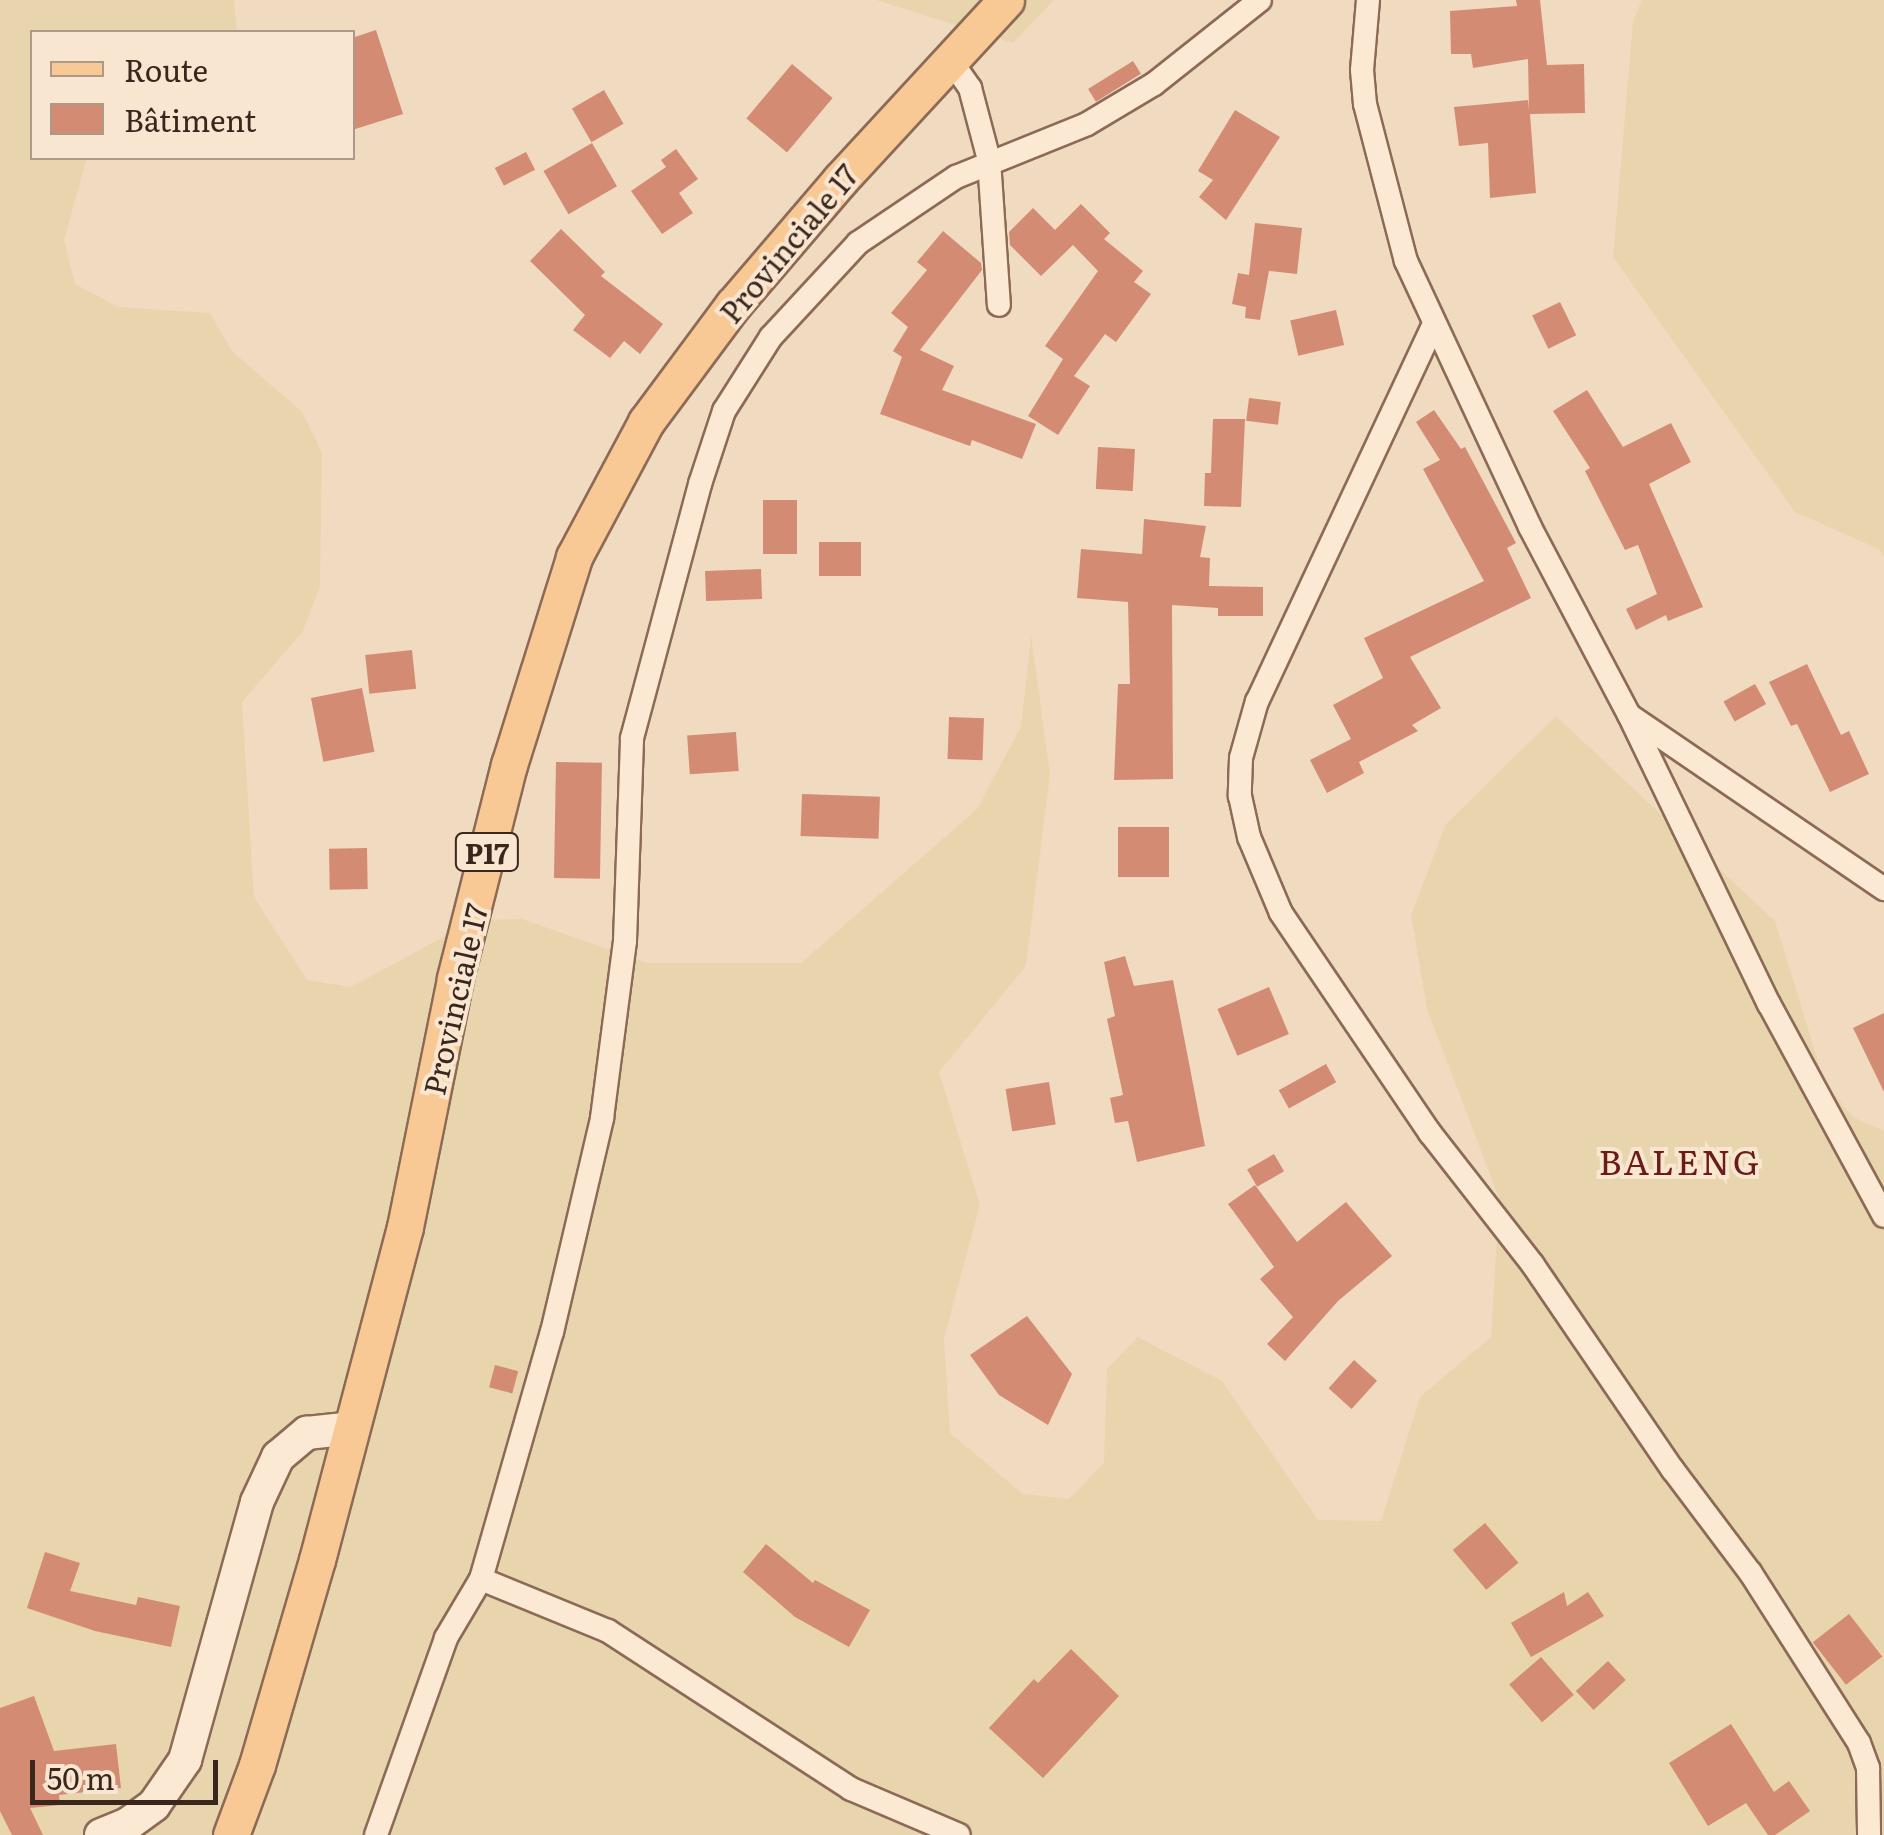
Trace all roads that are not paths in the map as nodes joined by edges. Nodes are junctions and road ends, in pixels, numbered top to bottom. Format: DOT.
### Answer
graph roads {
  1 [pos="1006,0"];
  2 [pos="1260,0"];
  3 [pos="1368,0"];
  4 [pos="949,58"];
  5 [pos="989,160"];
  6 [pos="998,305"];
  7 [pos="1434,324"];
  8 [pos="1629,716"];
  9 [pos="1884,889"];
  10 [pos="1884,1216"];
  11 [pos="352,1428"];
  12 [pos="481,1579"];
  13 [pos="100,1835"];
  14 [pos="231,1835"];
  15 [pos="376,1835"];
  16 [pos="960,1835"];
  17 [pos="1869,1835"];
  1 -- 4 [label="main road, Provinciale 17 / P17"];
  2 -- 5 [label="street"];
  3 -- 7 [label="street"];
  4 -- 5 [label="street"];
  4 -- 11 [label="main road, Provinciale 17 / P17"];
  5 -- 6 [label="street"];
  5 -- 12 [label="street"];
  7 -- 8 [label="street"];
  7 -- 17 [label="street"];
  8 -- 9 [label="street"];
  8 -- 10 [label="street"];
  11 -- 13 [label="street"];
  11 -- 14 [label="main road, Provinciale 17 / P17"];
  12 -- 15 [label="street"];
  12 -- 16 [label="street"];
}
